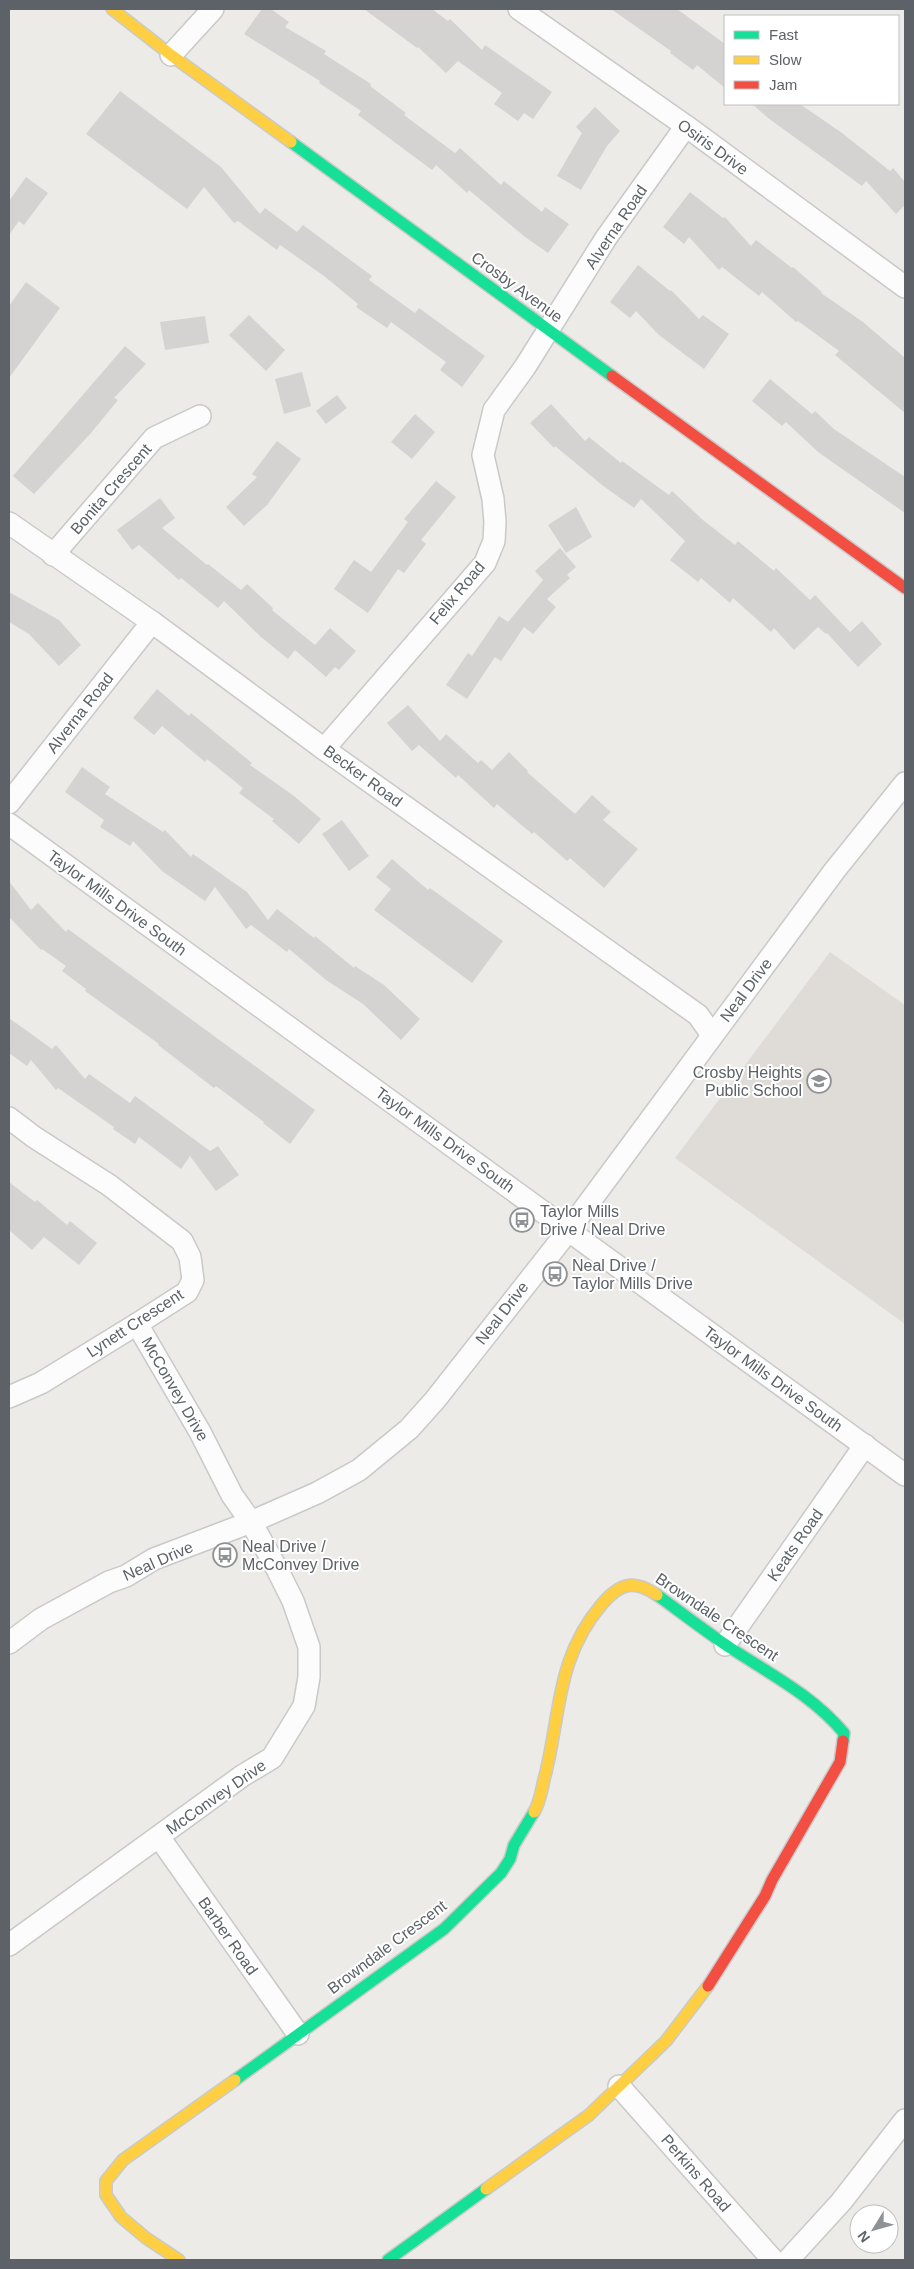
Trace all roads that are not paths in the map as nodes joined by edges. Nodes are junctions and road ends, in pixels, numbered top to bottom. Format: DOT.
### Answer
graph roads {
  1 [pos="112,9"];
  2 [pos="213,9"];
  3 [pos="519,9"];
  4 [pos="171,55"];
  5 [pos="686,126"];
  6 [pos="905,287"];
  7 [pos="548,330"];
  8 [pos="200,416"];
  9 [pos="9,523"];
  10 [pos="53,555"];
  11 [pos="905,588"];
  12 [pos="152,622"];
  13 [pos="324,749"];
  14 [pos="905,783"];
  15 [pos="9,804"];
  16 [pos="9,824"];
  17 [pos="712,1035"];
  18 [pos="9,1118"];
  19 [pos="568,1231"];
  20 [pos="137,1324"];
  21 [pos="9,1397"];
  22 [pos="865,1445"];
  23 [pos="905,1475"];
  24 [pos="251,1522"];
  25 [pos="9,1643"];
  26 [pos="725,1645"];
  27 [pos="158,1837"];
  28 [pos="9,1945"];
  29 [pos="298,2034"];
  30 [pos="619,2086"];
  31 [pos="905,2120"];
  32 [pos="179,2260"];
  33 [pos="388,2260"];
  34 [pos="773,2260"];
  35 [pos="788,2260"];
  1 -- 4 [label="street, Crosby Avenue"];
  2 -- 4 [label="street"];
  3 -- 5 [label="street, Osiris Drive"];
  4 -- 7 [label="street, Crosby Avenue"];
  5 -- 6 [label="street, Osiris Drive"];
  5 -- 7 [label="street, Alverna Road"];
  7 -- 11 [label="street, Crosby Avenue"];
  7 -- 13 [label="street, Felix Road"];
  8 -- 10 [label="street, Bonita Crescent"];
  9 -- 10 [label="street, Becker Road"];
  10 -- 12 [label="street, Becker Road"];
  12 -- 13 [label="street, Becker Road"];
  12 -- 15 [label="street, Alverna Road"];
  13 -- 17 [label="street, Becker Road"];
  14 -- 17 [label="street, Neal Drive"];
  16 -- 19 [label="street, Taylor Mills Drive South"];
  17 -- 19 [label="street, Neal Drive"];
  18 -- 20 [label="street, Lynett Crescent"];
  19 -- 22 [label="street, Taylor Mills Drive South"];
  19 -- 24 [label="street, Neal Drive"];
  20 -- 21 [label="street, Lynett Crescent"];
  20 -- 24 [label="street, McConvey Drive"];
  22 -- 23 [label="street, Taylor Mills Drive South"];
  22 -- 26 [label="street, Keats Road"];
  24 -- 25 [label="street, Neal Drive"];
  24 -- 27 [label="street, McConvey Drive"];
  26 -- 29 [label="street, Browndale Crescent"];
  26 -- 30 [label="street, Browndale Crescent"];
  27 -- 28 [label="street, McConvey Drive"];
  27 -- 29 [label="street, Barber Road"];
  29 -- 32 [label="street, Browndale Crescent"];
  30 -- 33 [label="street, Browndale Crescent"];
  30 -- 34 [label="street, Perkins Road"];
  31 -- 35 [label="street"];
}
